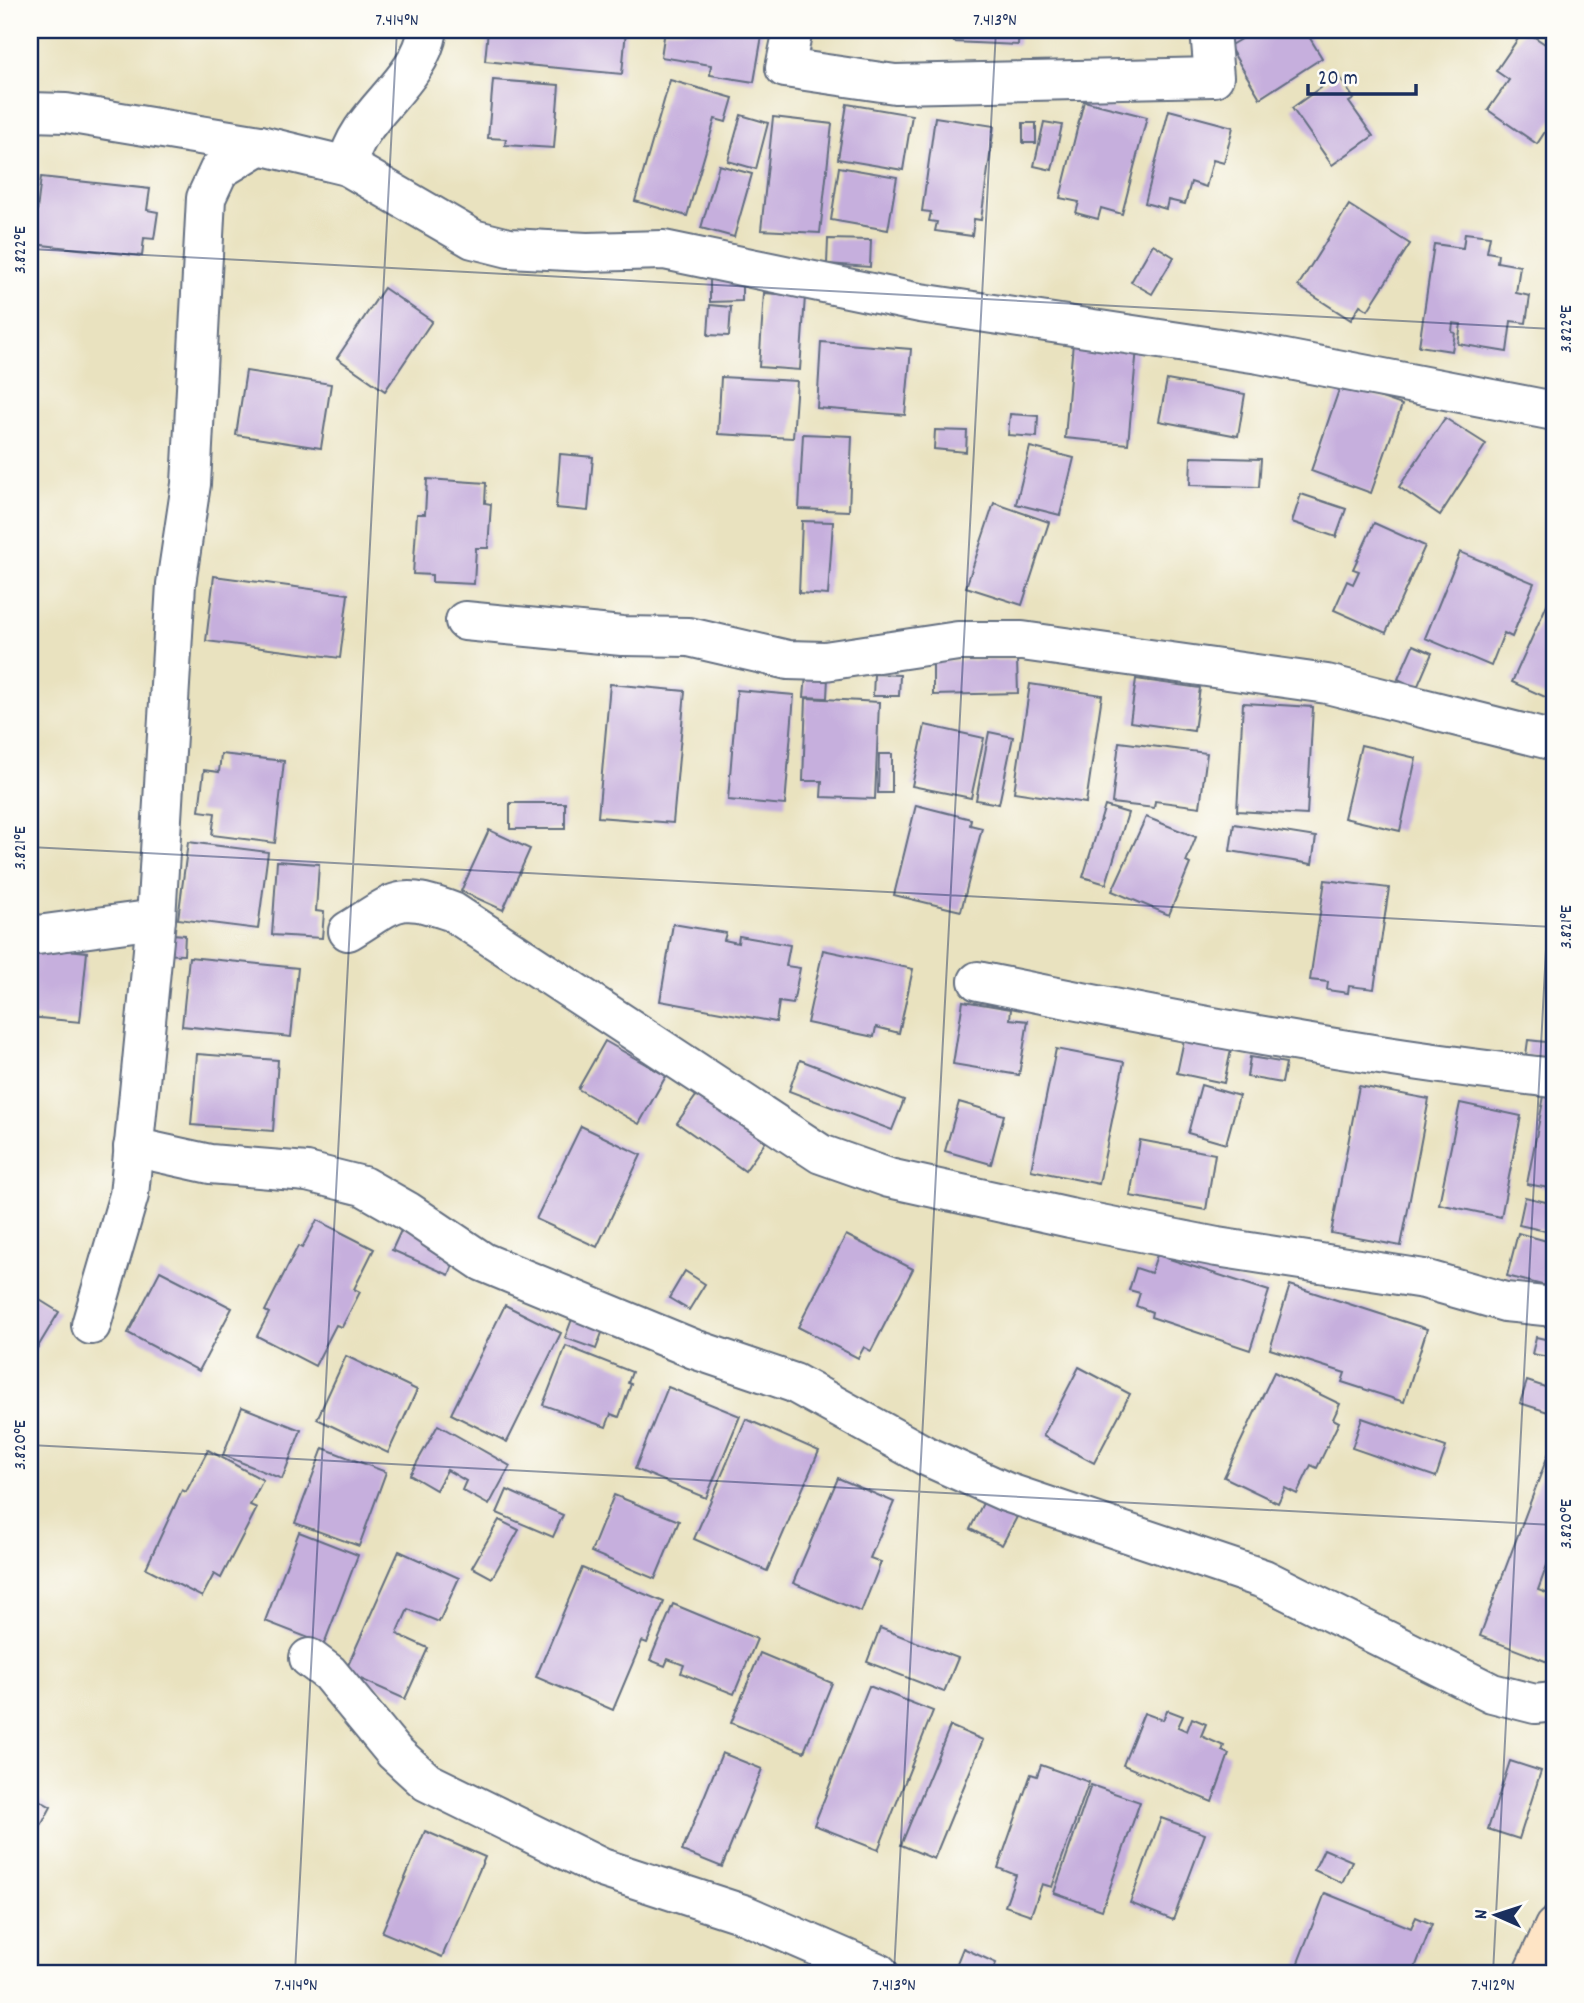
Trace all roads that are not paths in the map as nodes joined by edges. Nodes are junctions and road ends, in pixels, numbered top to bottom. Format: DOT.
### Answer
graph roads {
  1 [pos="428,30"];
  2 [pos="793,30"];
  3 [pos="1210,30"];
  4 [pos="30,112"];
  5 [pos="260,145"];
  6 [pos="347,166"];
  7 [pos="1554,411"];
  8 [pos="465,621"];
  9 [pos="1554,741"];
  10 [pos="156,919"];
  11 [pos="348,931"];
  12 [pos="30,936"];
  13 [pos="978,981"];
  14 [pos="1554,1078"];
  15 [pos="133,1147"];
  16 [pos="1554,1307"];
  17 [pos="91,1325"];
  18 [pos="309,1658"];
  19 [pos="1554,1702"];
  20 [pos="1554,1927"];
  21 [pos="879,1973"];
  22 [pos="1533,1973"];
  1 -- 6 [label="street"];
  2 -- 3 [label="street"];
  4 -- 5 [label="street"];
  5 -- 6 [label="street"];
  5 -- 10 [label="street"];
  6 -- 7 [label="street"];
  8 -- 9 [label="street"];
  10 -- 12 [label="street"];
  10 -- 15 [label="street"];
  11 -- 16 [label="street"];
  13 -- 14 [label="street"];
  15 -- 17 [label="street"];
  15 -- 19 [label="street"];
  18 -- 21 [label="street"];
  20 -- 22 [label="street"];
}
